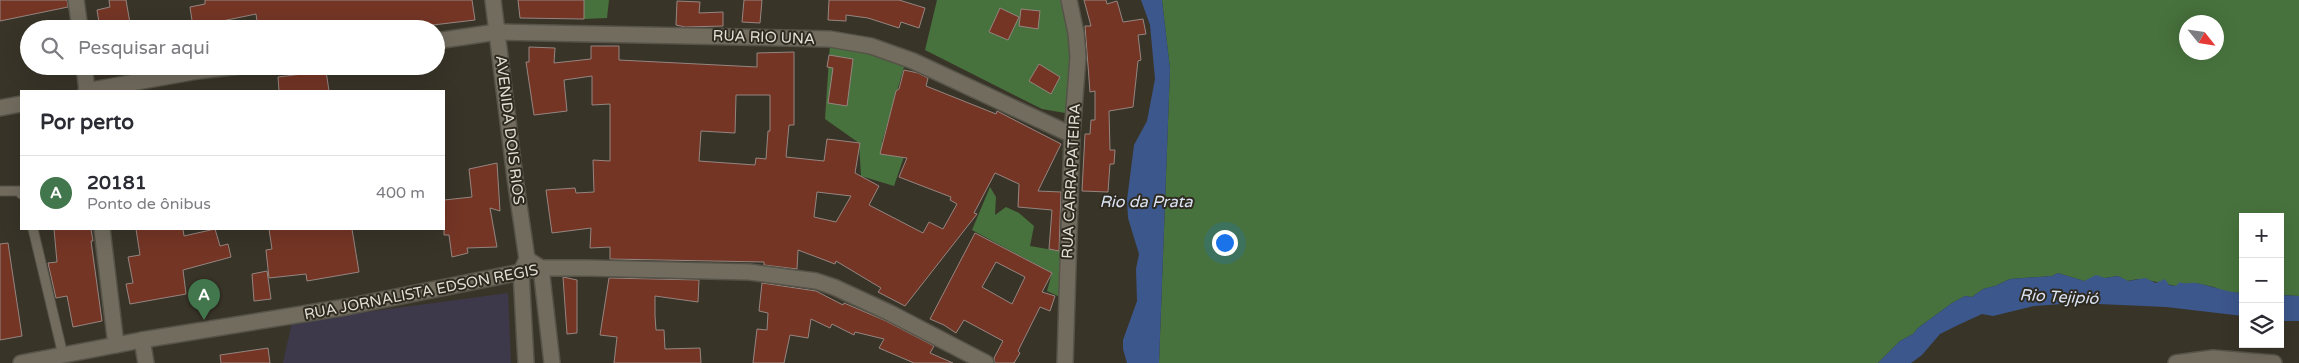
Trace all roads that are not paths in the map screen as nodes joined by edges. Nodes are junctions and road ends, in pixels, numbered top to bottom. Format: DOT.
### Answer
graph roads {
  1 [pos="76,0"];
  2 [pos="493,0"];
  3 [pos="1069,0"];
  4 [pos="79,20"];
  5 [pos="497,32"];
  6 [pos="445,40"];
  7 [pos="85,75"];
  8 [pos="176,75"];
  9 [pos="86,90"];
  10 [pos="92,90"];
  11 [pos="20,104"];
  12 [pos="0,108"];
  13 [pos="1072,135"];
  14 [pos="0,191"];
  15 [pos="20,192"];
  16 [pos="33,230"];
  17 [pos="102,230"];
  18 [pos="524,266"];
  19 [pos="541,268"];
  20 [pos="142,340"];
  21 [pos="116,345"];
  22 [pos="63,355"];
  23 [pos="21,363"];
  24 [pos="146,363"];
  25 [pos="526,363"];
  26 [pos="552,363"];
  27 [pos="986,363"];
  28 [pos="1065,363"];
  29 [pos="2176,363"];
  30 [pos="2274,363"];
  1 -- 4 [label="street"];
  2 -- 5 [label="street, AVENIDA DOIS RIOS"];
  3 -- 13 [label="street, RUA CARRAPATEIRA"];
  5 -- 6 [label="street, RUA RIO UNA"];
  5 -- 13 [label="street, RUA RIO UNA"];
  5 -- 18 [label="street, AVENIDA DOIS RIOS"];
  7 -- 9 [label="street"];
  8 -- 10 [label="street"];
  11 -- 12 [label="street"];
  13 -- 28 [label="street, RUA CARRAPATEIRA"];
  14 -- 15 [label="lane"];
  16 -- 22 [label="lane"];
  17 -- 21 [label="street"];
  18 -- 19 [label="street"];
  18 -- 20 [label="street, RUA JORNALISTA EDSON REGIS"];
  18 -- 25 [label="street, AVENIDA DOIS RIOS"];
  19 -- 26 [label="street"];
  19 -- 27 [label="street, RUA JORNALISTA EDSON REGIS"];
  20 -- 21 [label="street, RUA JORNALISTA EDSON REGIS"];
  20 -- 24 [label="street"];
  21 -- 22 [label="street, RUA JORNALISTA EDSON REGIS"];
  22 -- 23 [label="street, RUA JORNALISTA EDSON REGIS"];
  29 -- 30 [label="street"];
}
